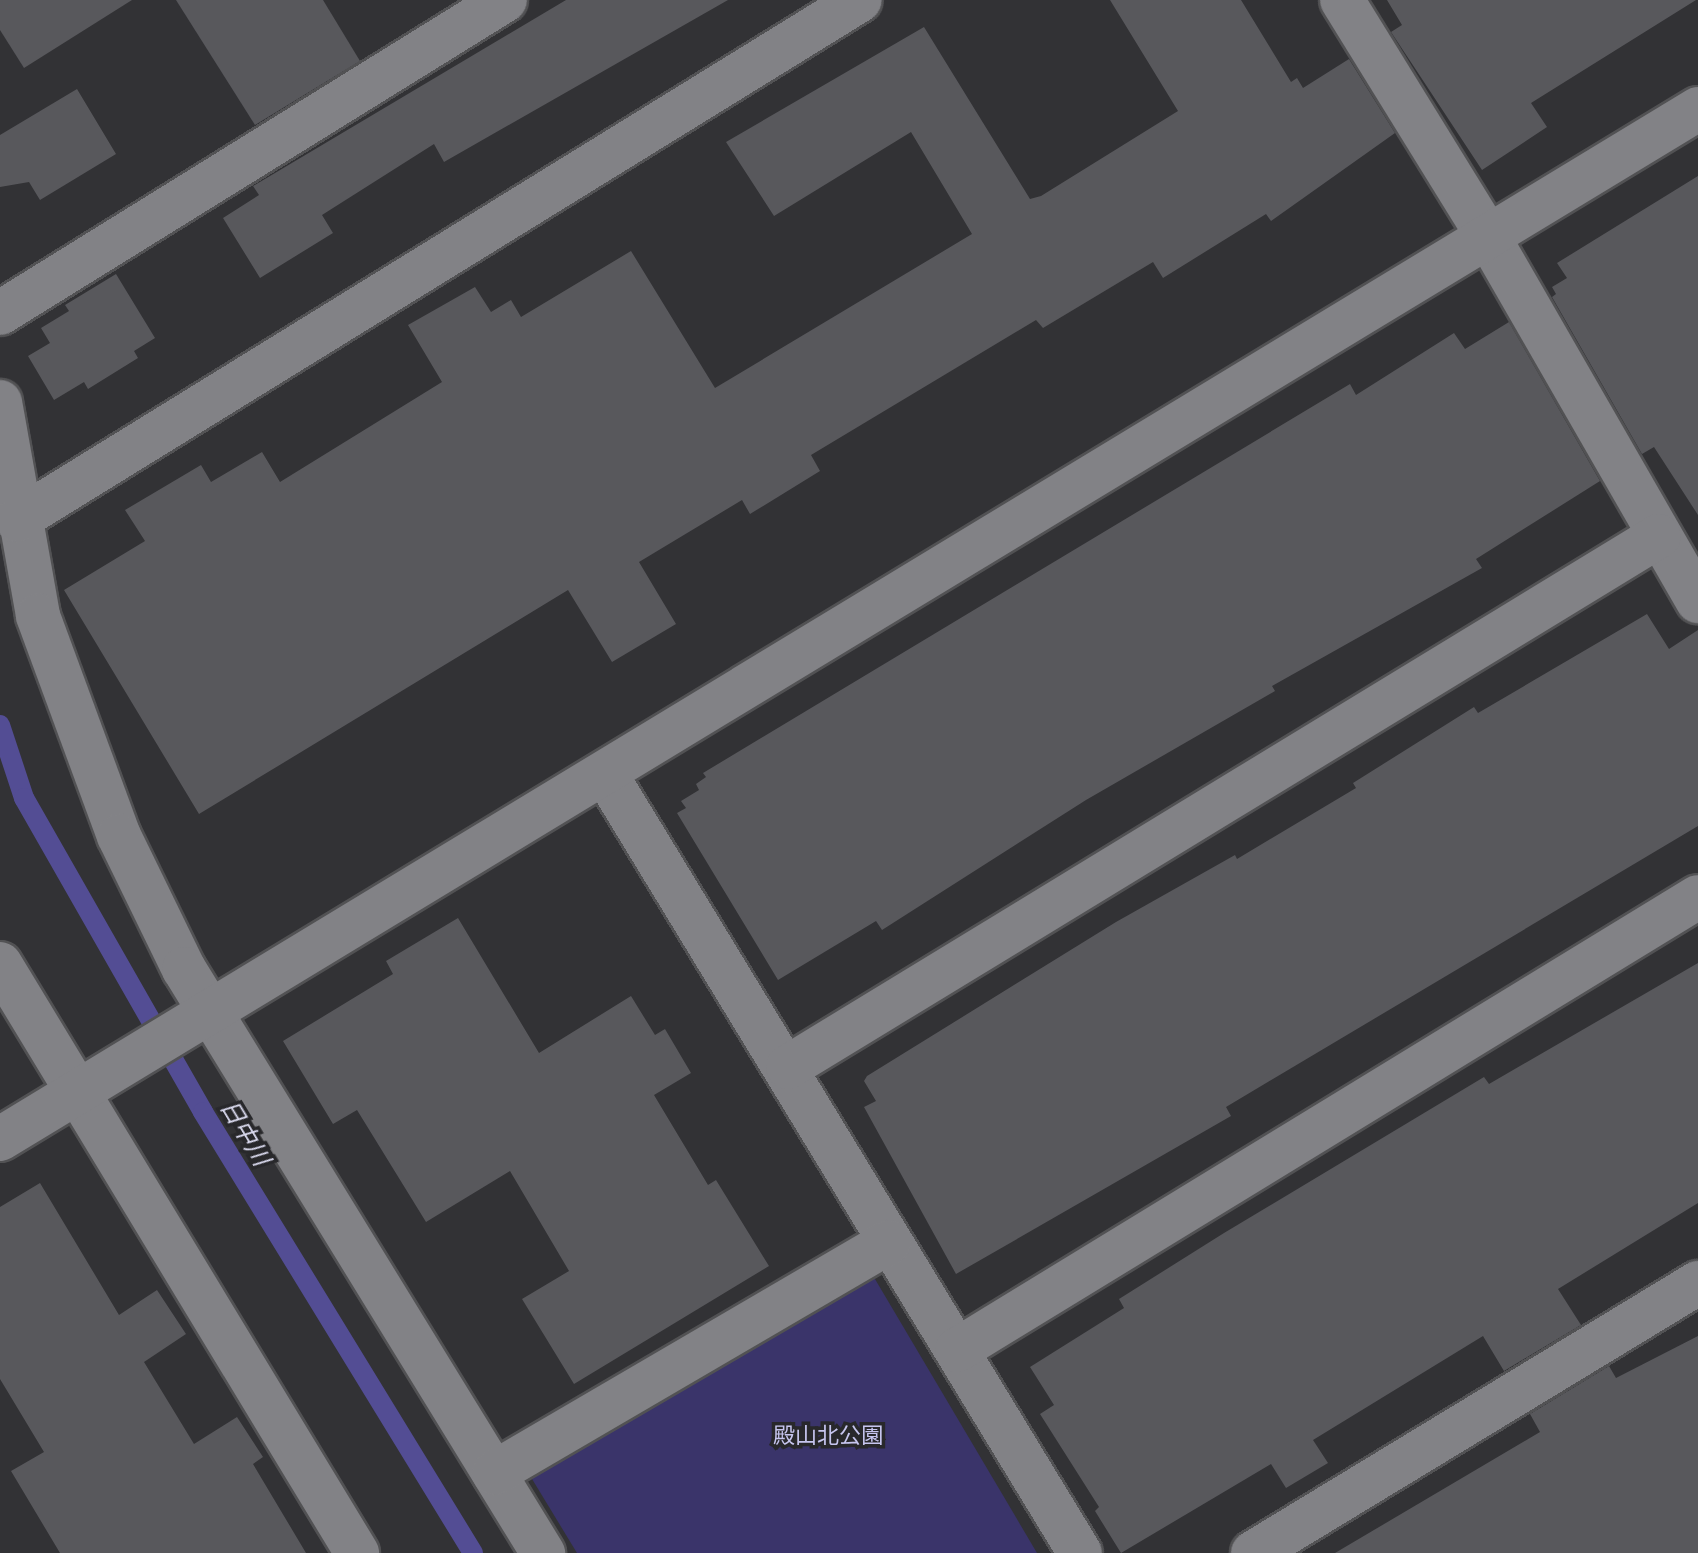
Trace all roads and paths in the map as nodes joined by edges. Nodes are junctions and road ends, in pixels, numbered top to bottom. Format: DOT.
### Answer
graph roads {
  1 [pos="505,0"];
  2 [pos="860,0"];
  3 [pos="1342,0"];
  4 [pos="1698,109"];
  5 [pos="1489,238"];
  6 [pos="0,313"];
  7 [pos="0,402"];
  8 [pos="17,520"];
  9 [pos="1659,536"];
  10 [pos="1698,601"];
  11 [pos="606,775"];
  12 [pos="1698,897"];
  13 [pos="0,964"];
  14 [pos="213,1012"];
  15 [pos="788,1067"];
  16 [pos="78,1095"];
  17 [pos="0,1139"];
  18 [pos="890,1242"];
  19 [pos="1698,1283"];
  20 [pos="957,1350"];
  21 [pos="494,1473"];
  22 [pos="357,1553"];
  23 [pos="543,1553"];
  24 [pos="1080,1553"];
  25 [pos="1253,1553"];
  1 -- 6 [label="street"];
  2 -- 8 [label="street"];
  3 -- 5 [label="street"];
  4 -- 5 [label="street"];
  5 -- 9 [label="street"];
  5 -- 11 [label="street"];
  7 -- 8 [label="street"];
  8 -- 14 [label="street"];
  9 -- 10 [label="street"];
  9 -- 15 [label="street"];
  11 -- 14 [label="street"];
  11 -- 15 [label="street"];
  12 -- 20 [label="street"];
  13 -- 16 [label="street"];
  14 -- 16 [label="street"];
  14 -- 21 [label="street"];
  15 -- 18 [label="street"];
  16 -- 17 [label="street"];
  16 -- 22 [label="street"];
  18 -- 20 [label="street"];
  18 -- 21 [label="street"];
  19 -- 25 [label="street"];
  20 -- 24 [label="street"];
  21 -- 23 [label="street"];
}
